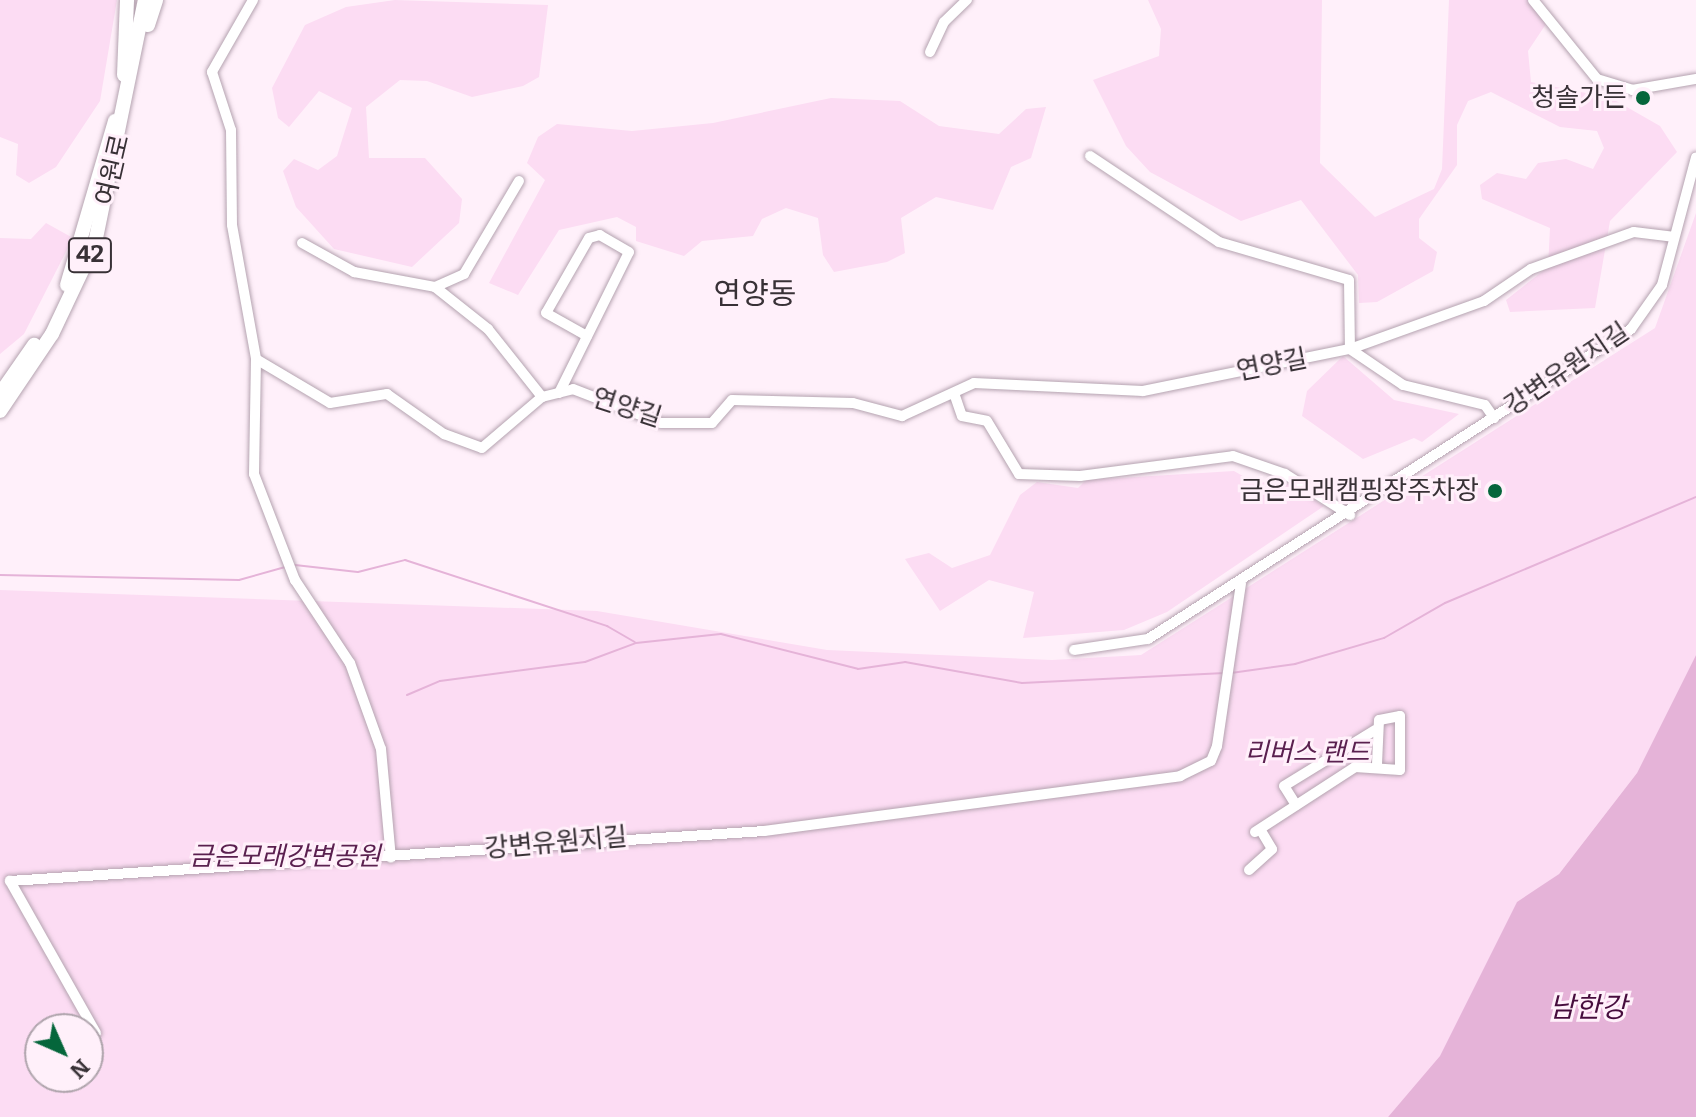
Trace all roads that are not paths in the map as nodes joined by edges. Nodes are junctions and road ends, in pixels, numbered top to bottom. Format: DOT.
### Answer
graph roads {
  1 [pos="127,0"];
  2 [pos="137,0"];
  3 [pos="145,0"];
  4 [pos="156,0"];
  5 [pos="253,0"];
  6 [pos="967,0"];
  7 [pos="1533,0"];
  8 [pos="930,52"];
  9 [pos="1696,79"];
  10 [pos="127,80"];
  11 [pos="1090,156"];
  12 [pos="1696,157"];
  13 [pos="519,181"];
  14 [pos="1673,237"];
  15 [pos="302,243"];
  16 [pos="435,287"];
  17 [pos="587,336"];
  18 [pos="1350,349"];
  19 [pos="256,359"];
  20 [pos="559,393"];
  21 [pos="0,394"];
  22 [pos="955,396"];
  23 [pos="542,397"];
  24 [pos="0,411"];
  25 [pos="1494,418"];
  26 [pos="1350,515"];
  27 [pos="1241,583"];
  28 [pos="1074,650"];
  29 [pos="1375,730"];
  30 [pos="1377,764"];
  31 [pos="1296,805"];
  32 [pos="391,858"];
  33 [pos="1249,870"];
  34 [pos="85,1013"];
  1 -- 10 [label="highway"];
  2 -- 10 [label="highway, 여원로 / 42"];
  3 -- 10 [label="highway, 여원로 / 42"];
  4 -- 10 [label="highway"];
  5 -- 19 [label="street"];
  6 -- 8 [label="street"];
  7 -- 9 [label="street"];
  10 -- 21 [label="highway, 여원로 / 42"];
  10 -- 24 [label="highway, 여원로 / 42"];
  11 -- 18 [label="street"];
  12 -- 14 [label="street, 강변유원지길"];
  13 -- 16 [label="street"];
  14 -- 18 [label="street, 연양길"];
  14 -- 25 [label="street, 강변유원지길"];
  15 -- 16 [label="street"];
  16 -- 23 [label="street"];
  17 -- 17 [label="street"];
  17 -- 20 [label="street"];
  18 -- 22 [label="street, 연양길"];
  18 -- 25 [label="street"];
  19 -- 23 [label="street, 연양길"];
  19 -- 32 [label="street"];
  20 -- 22 [label="street, 연양길"];
  20 -- 23 [label="street, 연양길"];
  22 -- 26 [label="street"];
  25 -- 26 [label="street, 강변유원지길"];
  26 -- 27 [label="street, 강변유원지길"];
  27 -- 28 [label="street, 강변유원지길"];
  27 -- 32 [label="street, 강변유원지길"];
  29 -- 30 [label="street"];
  29 -- 30 [label="street"];
  29 -- 31 [label="street"];
  30 -- 31 [label="street"];
  31 -- 33 [label="street"];
  32 -- 34 [label="street, 강변유원지길"];
}
